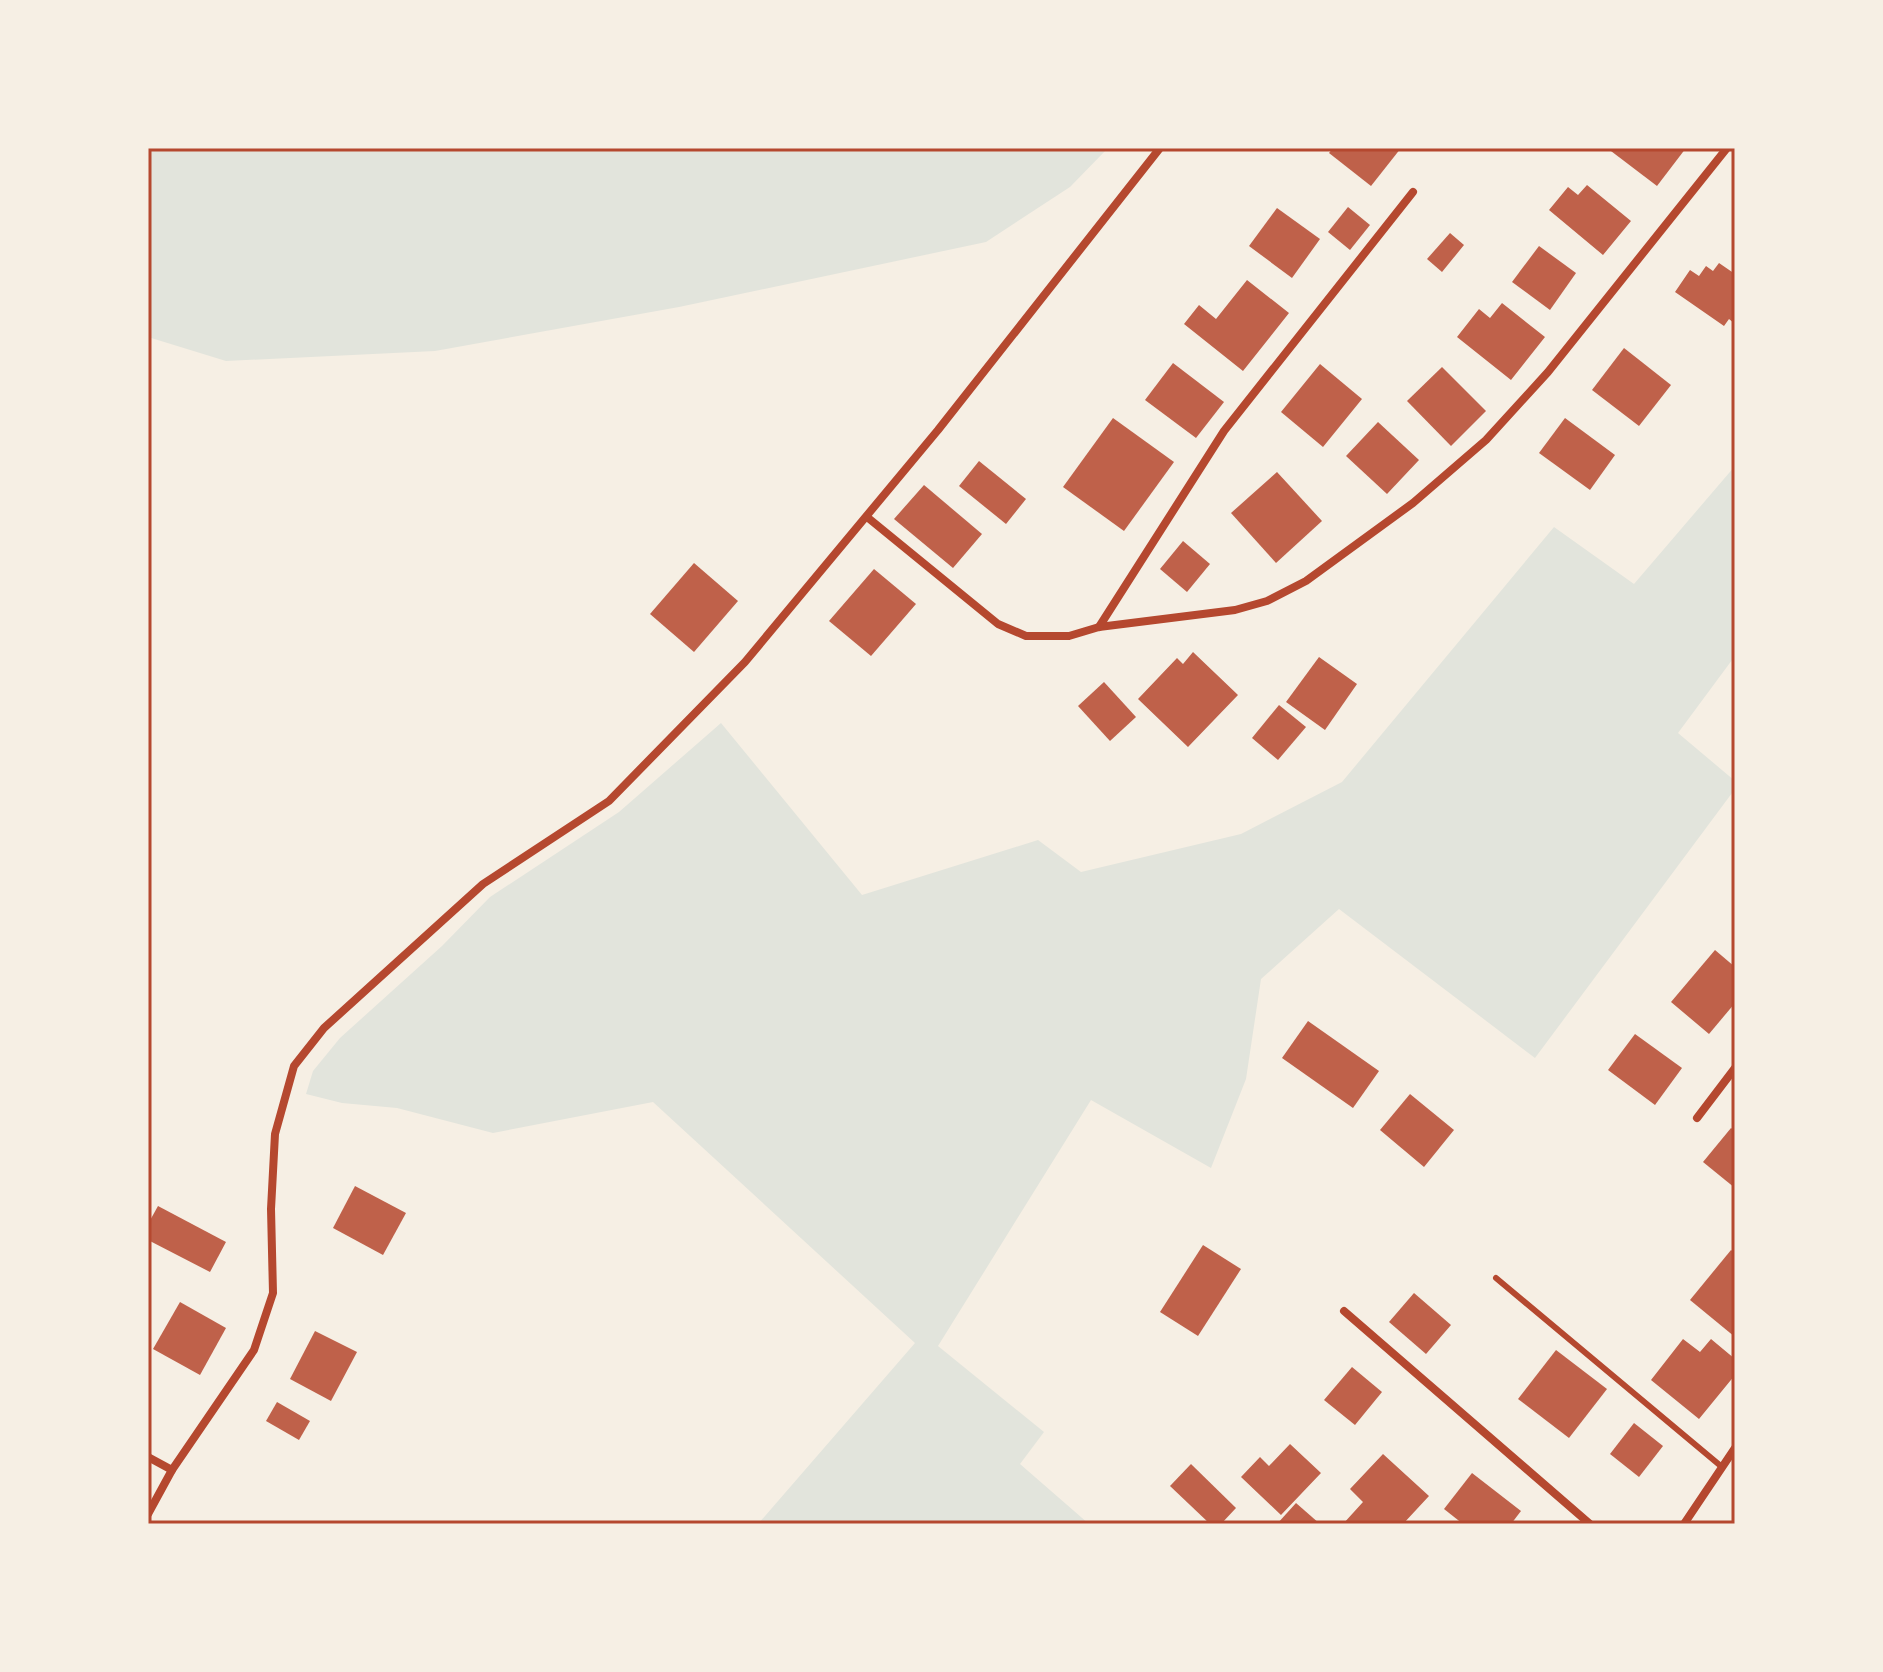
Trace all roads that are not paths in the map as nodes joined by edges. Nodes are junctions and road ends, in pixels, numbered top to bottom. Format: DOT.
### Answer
graph roads {
  1 [pos="1160,148"];
  2 [pos="1727,148"];
  3 [pos="1413,192"];
  4 [pos="867,517"];
  5 [pos="1099,627"];
  6 [pos="1735,1068"];
  7 [pos="1697,1118"];
  8 [pos="1496,1278"];
  9 [pos="1344,1311"];
  10 [pos="1735,1448"];
  11 [pos="148,1457"];
  12 [pos="1722,1467"];
  13 [pos="172,1470"];
  14 [pos="148,1514"];
  15 [pos="1590,1524"];
  16 [pos="1684,1524"];
  1 -- 4 [label="street"];
  2 -- 5 [label="street"];
  3 -- 5 [label="street"];
  4 -- 5 [label="street"];
  4 -- 13 [label="street"];
  6 -- 7 [label="street"];
  8 -- 12 [label="lane"];
  9 -- 15 [label="street"];
  10 -- 12 [label="street"];
  11 -- 13 [label="street"];
  12 -- 16 [label="street"];
  13 -- 14 [label="street"];
}
